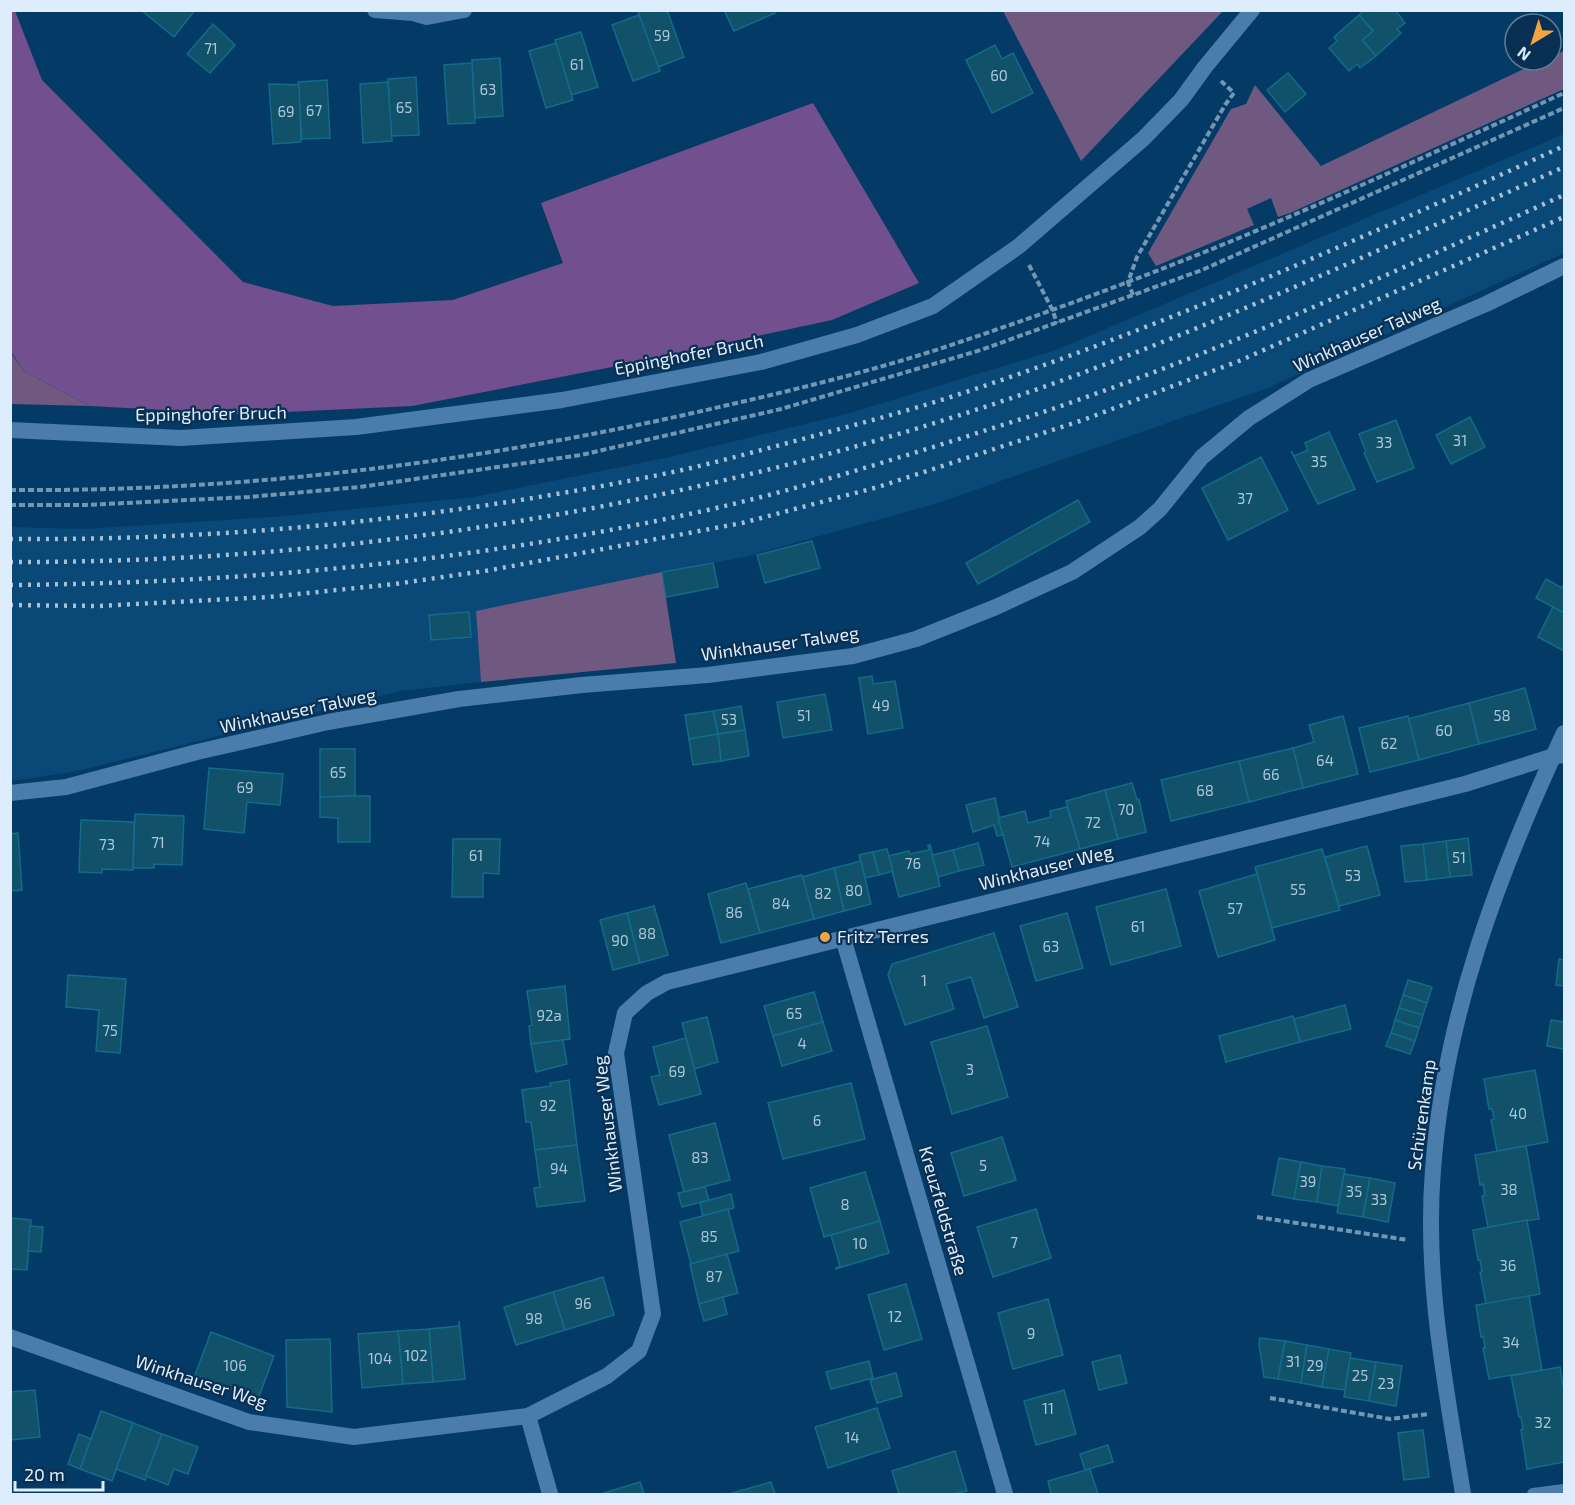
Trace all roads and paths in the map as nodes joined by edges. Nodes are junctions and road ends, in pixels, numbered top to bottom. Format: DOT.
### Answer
graph roads {
  1 [pos="375,10"];
  2 [pos="464,10"];
  3 [pos="1252,10"];
  4 [pos="1205,67"];
  5 [pos="1564,108"];
  6 [pos="1019,246"];
  7 [pos="1564,266"];
  8 [pos="1133,295"];
  9 [pos="1057,323"];
  10 [pos="10,430"];
  11 [pos="10,505"];
  12 [pos="1564,733"];
  13 [pos="1559,756"];
  14 [pos="10,793"];
  15 [pos="843,938"];
  16 [pos="1257,1217"];
  17 [pos="1432,1244"];
  18 [pos="10,1336"];
  19 [pos="1270,1398"];
  20 [pos="1450,1411"];
  21 [pos="528,1416"];
  22 [pos="1564,1490"];
  23 [pos="550,1494"];
  24 [pos="1005,1494"];
  25 [pos="1463,1494"];
  26 [pos="1533,1494"];
  1 -- 2 [label="street"];
  3 -- 4 [label="street, Eppinghofer Bruch"];
  4 -- 6 [label="street, Eppinghofer Bruch"];
  4 -- 8 [label="path"];
  5 -- 8 [label="path"];
  6 -- 9 [label="path"];
  6 -- 10 [label="street, Eppinghofer Bruch"];
  7 -- 14 [label="street, Winkhauser Talweg"];
  8 -- 9 [label="path"];
  9 -- 11 [label="path"];
  12 -- 13 [label="street"];
  13 -- 15 [label="street, Winkhauser Weg"];
  13 -- 17 [label="street, Schürenkamp"];
  15 -- 21 [label="street, Winkhauser Weg"];
  15 -- 24 [label="street, Kreuzfeldstraße"];
  16 -- 17 [label="path"];
  17 -- 20 [label="street, Schürenkamp"];
  18 -- 21 [label="street, Winkhauser Weg"];
  19 -- 20 [label="path"];
  20 -- 25 [label="street, Schürenkamp"];
  21 -- 23 [label="street"];
  22 -- 26 [label="lane"];
}
